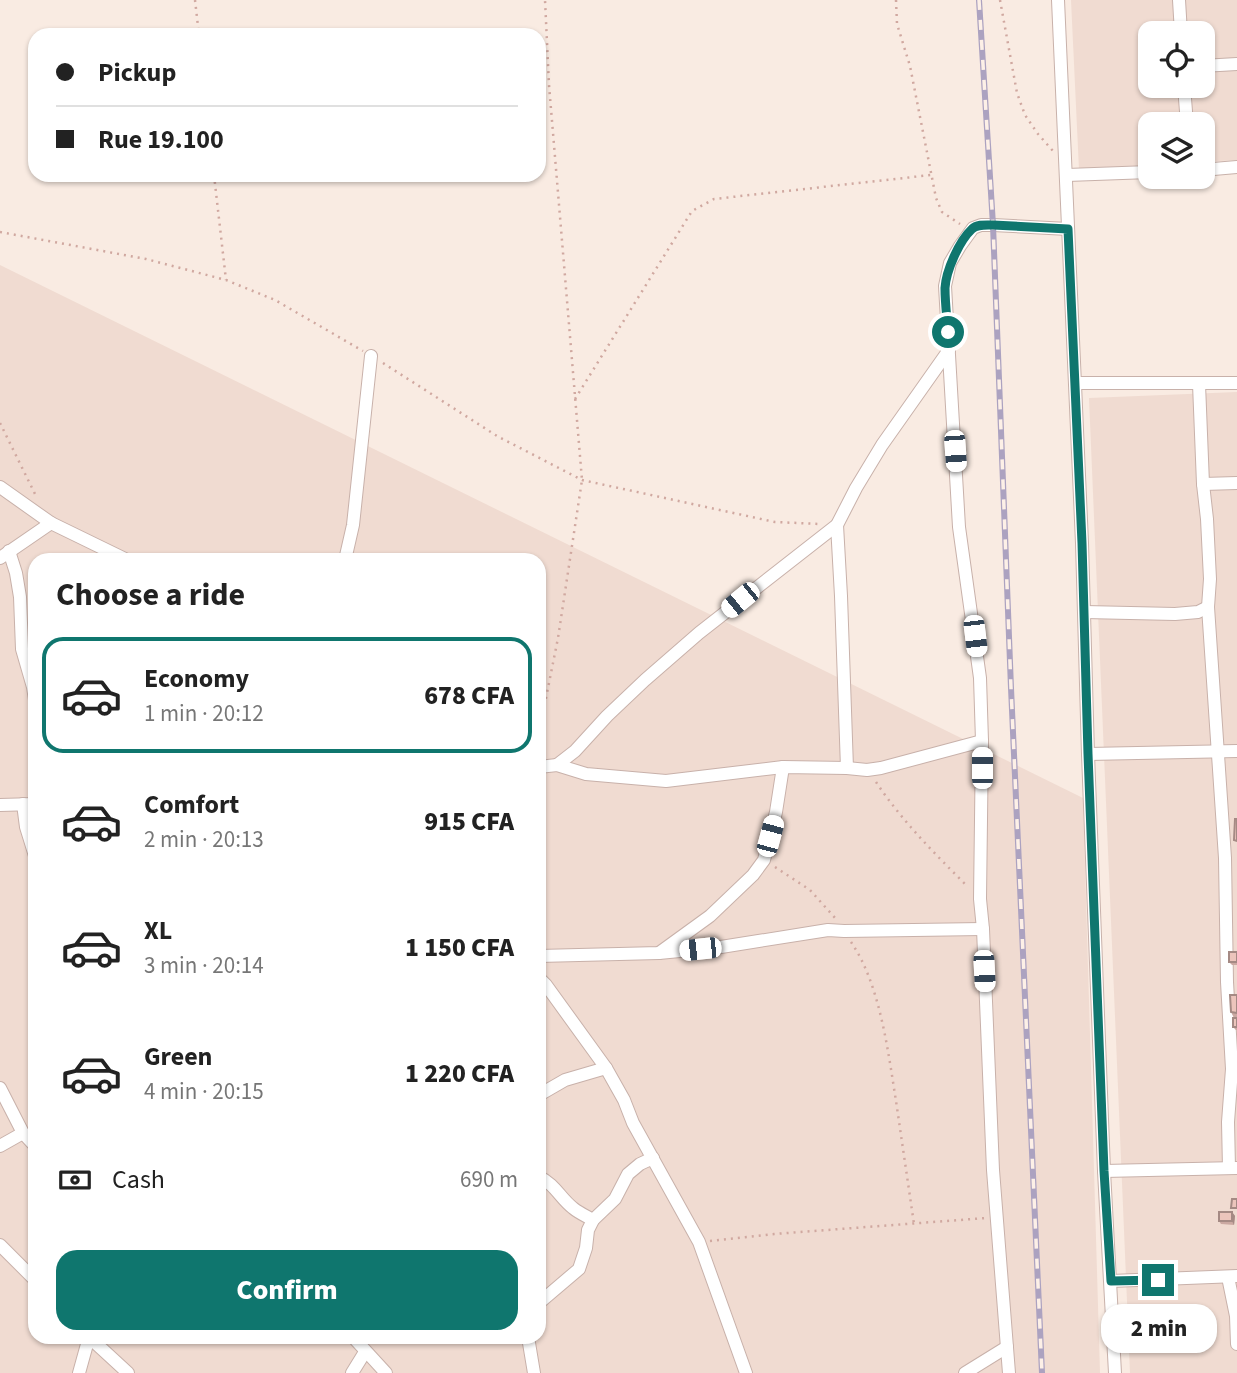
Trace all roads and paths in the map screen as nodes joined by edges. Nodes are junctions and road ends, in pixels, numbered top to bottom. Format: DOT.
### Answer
graph roads {
  1 [pos="195,0"];
  2 [pos="545,0"];
  3 [pos="896,0"];
  4 [pos="1000,0"];
  5 [pos="1059,0"];
  6 [pos="1179,0"];
  7 [pos="1180,21"];
  8 [pos="198,28"];
  9 [pos="1237,64"];
  10 [pos="1215,65"];
  11 [pos="1237,167"];
  12 [pos="1215,169"];
  13 [pos="1066,171"];
  14 [pos="1138,172"];
  15 [pos="932,175"];
  16 [pos="215,182"];
  17 [pos="973,228"];
  18 [pos="1068,229"];
  19 [pos="0,232"];
  20 [pos="226,280"];
  21 [pos="948,350"];
  22 [pos="371,356"];
  23 [pos="1075,383"];
  24 [pos="1237,383"];
  25 [pos="1199,384"];
  26 [pos="575,399"];
  27 [pos="0,423"];
  28 [pos="582,480"];
  29 [pos="1237,483"];
  30 [pos="1203,484"];
  31 [pos="0,487"];
  32 [pos="38,500"];
  33 [pos="51,523"];
  34 [pos="837,525"];
  35 [pos="113,553"];
  36 [pos="347,553"];
  37 [pos="4,554"];
  38 [pos="1208,607"];
  39 [pos="1085,612"];
  40 [pos="28,668"];
  41 [pos="546,698"];
  42 [pos="982,741"];
  43 [pos="1219,751"];
  44 [pos="1237,751"];
  45 [pos="1088,754"];
  46 [pos="557,765"];
  47 [pos="546,766"];
  48 [pos="783,766"];
  49 [pos="847,768"];
  50 [pos="867,770"];
  51 [pos="28,804"];
  52 [pos="0,805"];
  53 [pos="28,812"];
  54 [pos="28,833"];
  55 [pos="764,860"];
  56 [pos="980,899"];
  57 [pos="983,929"];
  58 [pos="844,931"];
  59 [pos="659,953"];
  60 [pos="546,956"];
  61 [pos="546,990"];
  62 [pos="606,1068"];
  63 [pos="1235,1069"];
  64 [pos="0,1088"];
  65 [pos="546,1091"];
  66 [pos="23,1133"];
  67 [pos="28,1138"];
  68 [pos="0,1146"];
  69 [pos="653,1158"];
  70 [pos="1233,1168"];
  71 [pos="1104,1171"];
  72 [pos="546,1180"];
  73 [pos="996,1218"];
  74 [pos="593,1220"];
  75 [pos="914,1224"];
  76 [pos="699,1242"];
  77 [pos="0,1245"];
  78 [pos="28,1273"];
  79 [pos="1233,1277"];
  80 [pos="1111,1281"];
  81 [pos="546,1297"];
  82 [pos="87,1344"];
  83 [pos="97,1344"];
  84 [pos="359,1344"];
  85 [pos="529,1344"];
  86 [pos="1237,1344"];
  87 [pos="1007,1347"];
  88 [pos="365,1352"];
  89 [pos="79,1373"];
  90 [pos="128,1373"];
  91 [pos="352,1373"];
  92 [pos="386,1373"];
  93 [pos="534,1373"];
  94 [pos="746,1373"];
  95 [pos="965,1373"];
  96 [pos="1009,1373"];
  97 [pos="1115,1373"];
  1 -- 8 [label="path"];
  2 -- 26 [label="path"];
  3 -- 15 [label="path"];
  4 -- 13 [label="path"];
  5 -- 13 [label="street"];
  6 -- 7 [label="street"];
  9 -- 10 [label="street"];
  11 -- 12 [label="street"];
  13 -- 14 [label="street"];
  13 -- 18 [label="street"];
  15 -- 17 [label="path"];
  15 -- 26 [label="path"];
  16 -- 20 [label="path"];
  17 -- 18 [label="street"];
  17 -- 21 [label="street"];
  18 -- 23 [label="street"];
  19 -- 20 [label="path"];
  20 -- 22 [label="path"];
  21 -- 34 [label="street"];
  21 -- 42 [label="street"];
  22 -- 28 [label="path"];
  22 -- 36 [label="street"];
  23 -- 25 [label="street"];
  23 -- 39 [label="street"];
  24 -- 25 [label="street"];
  25 -- 30 [label="street"];
  26 -- 28 [label="path"];
  27 -- 32 [label="path"];
  28 -- 34 [label="path"];
  28 -- 41 [label="path"];
  29 -- 30 [label="street"];
  30 -- 38 [label="street"];
  31 -- 33 [label="street"];
  33 -- 35 [label="street"];
  33 -- 37 [label="street"];
  34 -- 46 [label="street"];
  34 -- 49 [label="street"];
  37 -- 40 [label="street"];
  38 -- 39 [label="street"];
  38 -- 43 [label="street"];
  39 -- 45 [label="street"];
  42 -- 50 [label="street"];
  42 -- 56 [label="street"];
  43 -- 44 [label="street"];
  43 -- 45 [label="street"];
  43 -- 63 [label="street"];
  45 -- 71 [label="street"];
  46 -- 47 [label="street"];
  46 -- 48 [label="street"];
  48 -- 49 [label="street"];
  48 -- 55 [label="street"];
  49 -- 50 [label="street"];
  50 -- 56 [label="path"];
  51 -- 52 [label="street"];
  53 -- 54 [label="street"];
  55 -- 58 [label="path"];
  55 -- 59 [label="street"];
  56 -- 57 [label="street"];
  57 -- 58 [label="street"];
  57 -- 73 [label="street"];
  58 -- 59 [label="street"];
  58 -- 75 [label="path"];
  59 -- 60 [label="street"];
  61 -- 62 [label="street"];
  62 -- 65 [label="street"];
  62 -- 69 [label="street"];
  63 -- 70 [label="street"];
  64 -- 66 [label="street"];
  66 -- 67 [label="street"];
  66 -- 68 [label="street"];
  69 -- 74 [label="street"];
  69 -- 76 [label="street"];
  70 -- 71 [label="street"];
  71 -- 80 [label="street"];
  72 -- 74 [label="street"];
  73 -- 75 [label="path"];
  73 -- 87 [label="street"];
  74 -- 81 [label="street"];
  75 -- 76 [label="path"];
  76 -- 94 [label="street"];
  77 -- 78 [label="street"];
  79 -- 80 [label="street"];
  79 -- 86 [label="street"];
  80 -- 97 [label="street"];
  82 -- 89 [label="street"];
  83 -- 90 [label="street"];
  84 -- 88 [label="street"];
  85 -- 93 [label="street"];
  87 -- 95 [label="street"];
  87 -- 96 [label="street"];
  88 -- 91 [label="street"];
  88 -- 92 [label="street"];
}
